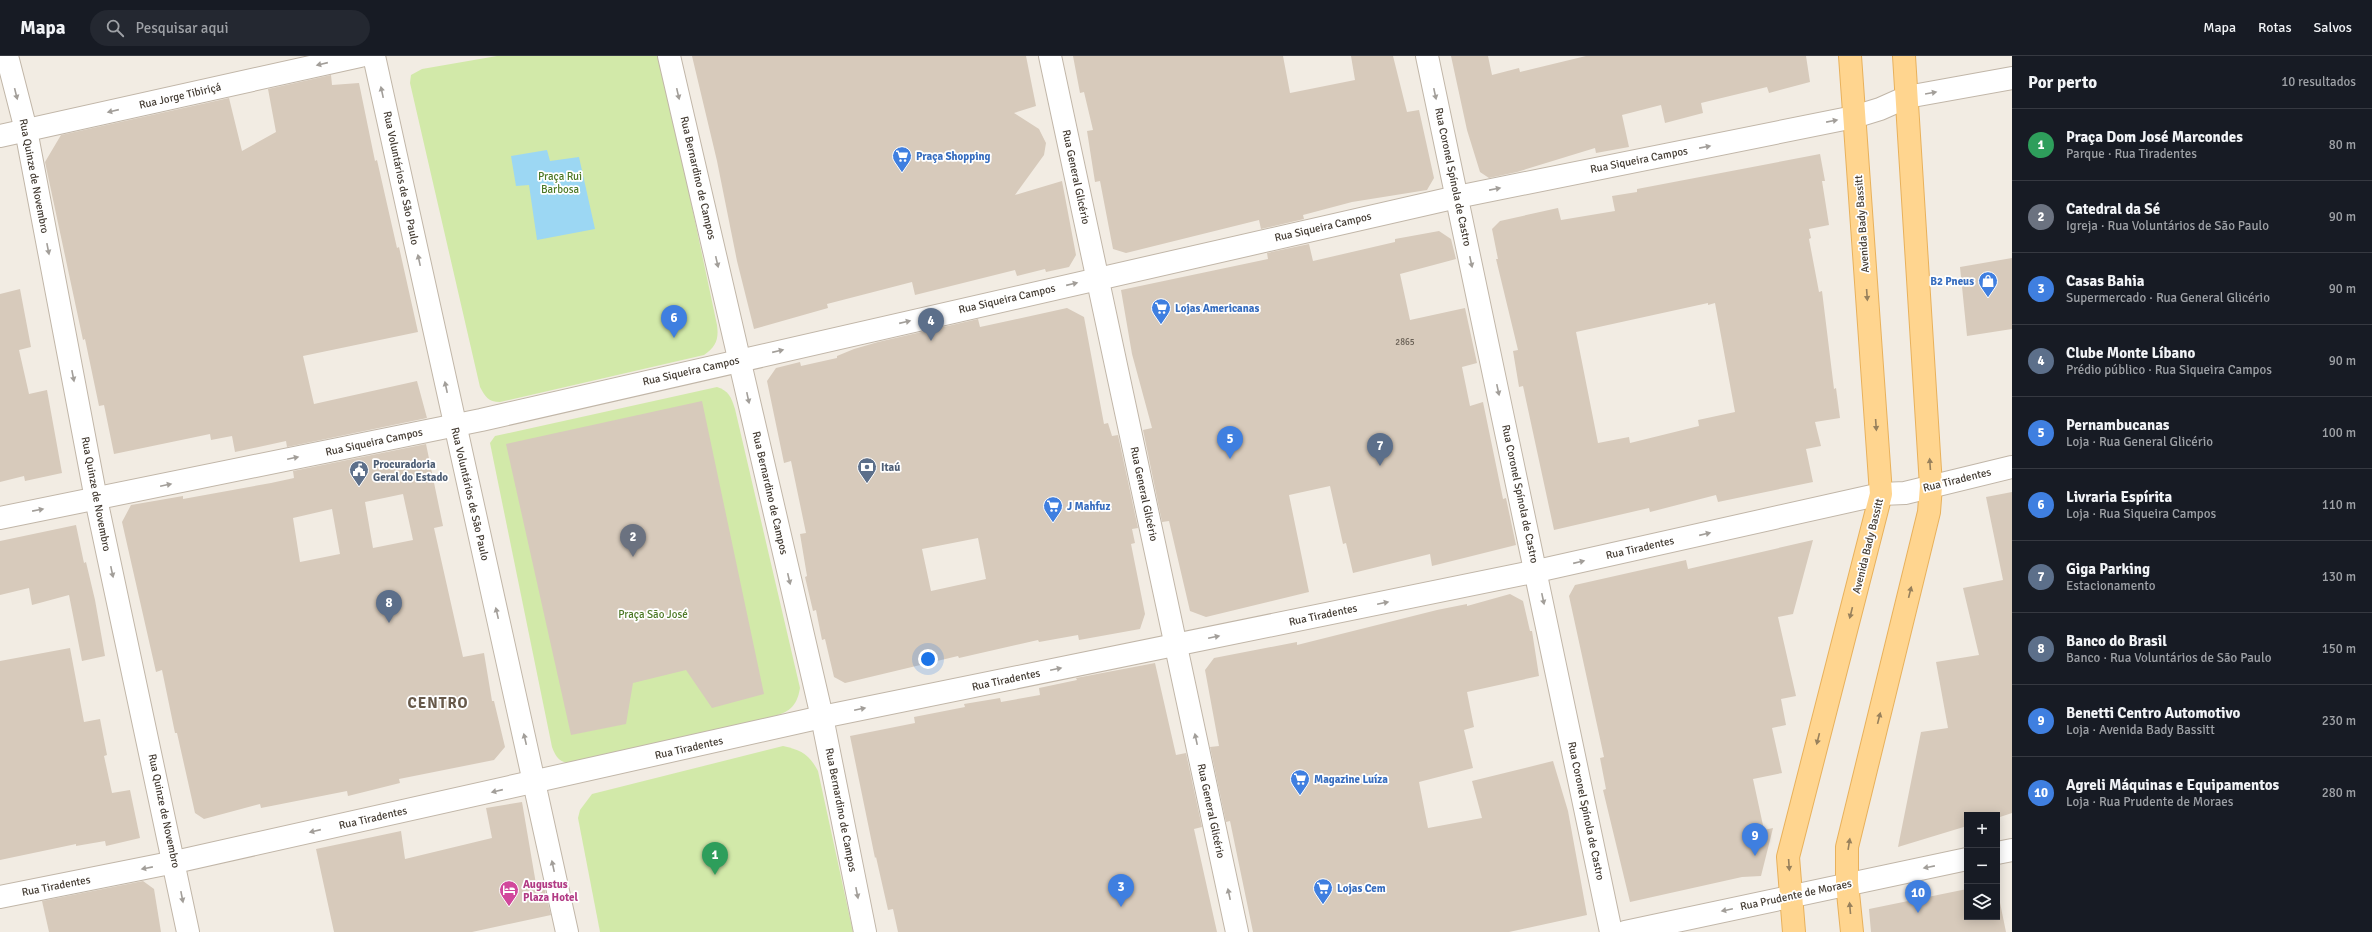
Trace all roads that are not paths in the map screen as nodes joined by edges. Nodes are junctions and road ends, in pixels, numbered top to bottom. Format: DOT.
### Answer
graph roads {
  1 [pos="7,56"];
  2 [pos="360,56"];
  3 [pos="374,56"];
  4 [pos="669,56"];
  5 [pos="1050,56"];
  6 [pos="1427,56"];
  7 [pos="1850,56"];
  8 [pos="1904,56"];
  9 [pos="2012,78"];
  10 [pos="1907,97"];
  11 [pos="1854,117"];
  12 [pos="26,130"];
  13 [pos="0,136"];
  14 [pos="1457,197"];
  15 [pos="1098,278"];
  16 [pos="740,360"];
  17 [pos="455,425"];
  18 [pos="2012,467"];
  19 [pos="1931,486"];
  20 [pos="1882,494"];
  21 [pos="96,499"];
  22 [pos="0,518"];
  23 [pos="1537,571"];
  24 [pos="1176,645"];
  25 [pos="822,717"];
  26 [pos="535,782"];
  27 [pos="2012,850"];
  28 [pos="2000,852"];
  29 [pos="1964,860"];
  30 [pos="175,862"];
  31 [pos="1847,883"];
  32 [pos="1791,896"];
  33 [pos="0,897"];
  34 [pos="188,932"];
  35 [pos="567,932"];
  36 [pos="865,932"];
  37 [pos="1237,932"];
  38 [pos="1611,932"];
  39 [pos="1625,932"];
  40 [pos="1794,932"];
  41 [pos="1852,932"];
  1 -- 12 [label="street, Rua Quinze de Novembro, one-way"];
  2 -- 12 [label="street, Rua Jorge Tibiriçá, one-way"];
  17 -- 3 [label="street, Rua Voluntários de São Paulo, one-way"];
  4 -- 16 [label="street, Rua Bernardino de Campos, one-way"];
  5 -- 15 [label="street, Rua General Glicério"];
  6 -- 14 [label="street, Rua Coronel Spínola de Castro, one-way"];
  7 -- 11 [label="main road, Avenida Bady Bassitt"];
  8 -- 10 [label="main road"];
  10 -- 9 [label="street, Rua Siqueira Campos, one-way"];
  10 -- 11 [label="street, Rua Siqueira Campos"];
  19 -- 10 [label="main road, one-way"];
  14 -- 11 [label="street, Rua Siqueira Campos, one-way"];
  11 -- 20 [label="main road, Avenida Bady Bassitt, one-way"];
  12 -- 13 [label="street, Rua Jorge Tibiriçá"];
  12 -- 21 [label="street, Rua Quinze de Novembro, one-way"];
  14 -- 15 [label="street, Rua Siqueira Campos"];
  14 -- 23 [label="street, Rua Coronel Spínola de Castro, one-way"];
  16 -- 15 [label="street, Rua Siqueira Campos, one-way"];
  15 -- 24 [label="street, Rua General Glicério"];
  16 -- 17 [label="street, Rua Siqueira Campos"];
  16 -- 25 [label="street, Rua Bernardino de Campos, one-way"];
  21 -- 17 [label="street, Rua Siqueira Campos, one-way"];
  26 -- 17 [label="street, Rua Voluntários de São Paulo, one-way"];
  18 -- 19 [label="street, Rua Tiradentes"];
  19 -- 20 [label="street, Rua Tiradentes"];
  31 -- 19 [label="main road, one-way"];
  23 -- 20 [label="street, Rua Tiradentes, one-way"];
  20 -- 32 [label="main road, Avenida Bady Bassitt, one-way"];
  22 -- 21 [label="street, Rua Siqueira Campos, one-way"];
  21 -- 30 [label="street, Rua Quinze de Novembro, one-way"];
  24 -- 23 [label="street, Rua Tiradentes, one-way"];
  23 -- 38 [label="street, Rua Coronel Spínola de Castro, one-way"];
  25 -- 24 [label="street, Rua Tiradentes, one-way"];
  37 -- 24 [label="street, Rua General Glicério, one-way"];
  25 -- 26 [label="street, Rua Tiradentes"];
  25 -- 36 [label="street, Rua Bernardino de Campos, one-way"];
  26 -- 30 [label="street, Rua Tiradentes, one-way"];
  35 -- 26 [label="street, Rua Voluntários de São Paulo, one-way"];
  27 -- 28 [label="street"];
  29 -- 31 [label="street, Rua Prudente de Moraes, one-way"];
  30 -- 33 [label="street, Rua Tiradentes, one-way"];
  30 -- 34 [label="street, Rua Quinze de Novembro, one-way"];
  31 -- 32 [label="street, Rua Prudente de Moraes"];
  41 -- 31 [label="main road, one-way"];
  32 -- 39 [label="street, Rua Prudente de Moraes, one-way"];
  32 -- 40 [label="main road, Avenida Bady Bassitt"];
}
